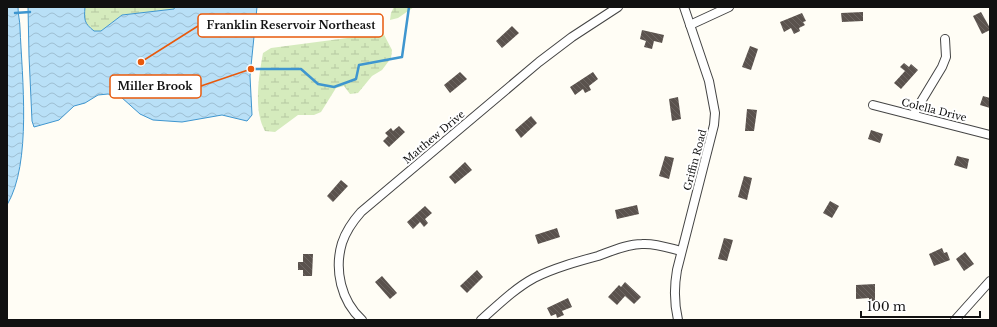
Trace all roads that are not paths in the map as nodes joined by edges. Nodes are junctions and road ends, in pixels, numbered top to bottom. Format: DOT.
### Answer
graph roads {
  1 [pos="618,7"];
  2 [pos="684,7"];
  3 [pos="729,7"];
  4 [pos="690,25"];
  5 [pos="946,39"];
  6 [pos="873,105"];
  7 [pos="913,115"];
  8 [pos="990,135"];
  9 [pos="681,251"];
  10 [pos="990,281"];
  11 [pos="362,320"];
  12 [pos="481,320"];
  13 [pos="678,320"];
  14 [pos="955,320"];
  1 -- 11 [label="street, Matthew Drive"];
  2 -- 4 [label="street, Griffin Road"];
  3 -- 4 [label="street"];
  4 -- 9 [label="street, Griffin Road"];
  5 -- 7 [label="street"];
  6 -- 7 [label="street, Colella Drive"];
  7 -- 8 [label="street, Colella Drive"];
  9 -- 12 [label="street"];
  9 -- 13 [label="street, Griffin Road"];
  10 -- 14 [label="street"];
}
